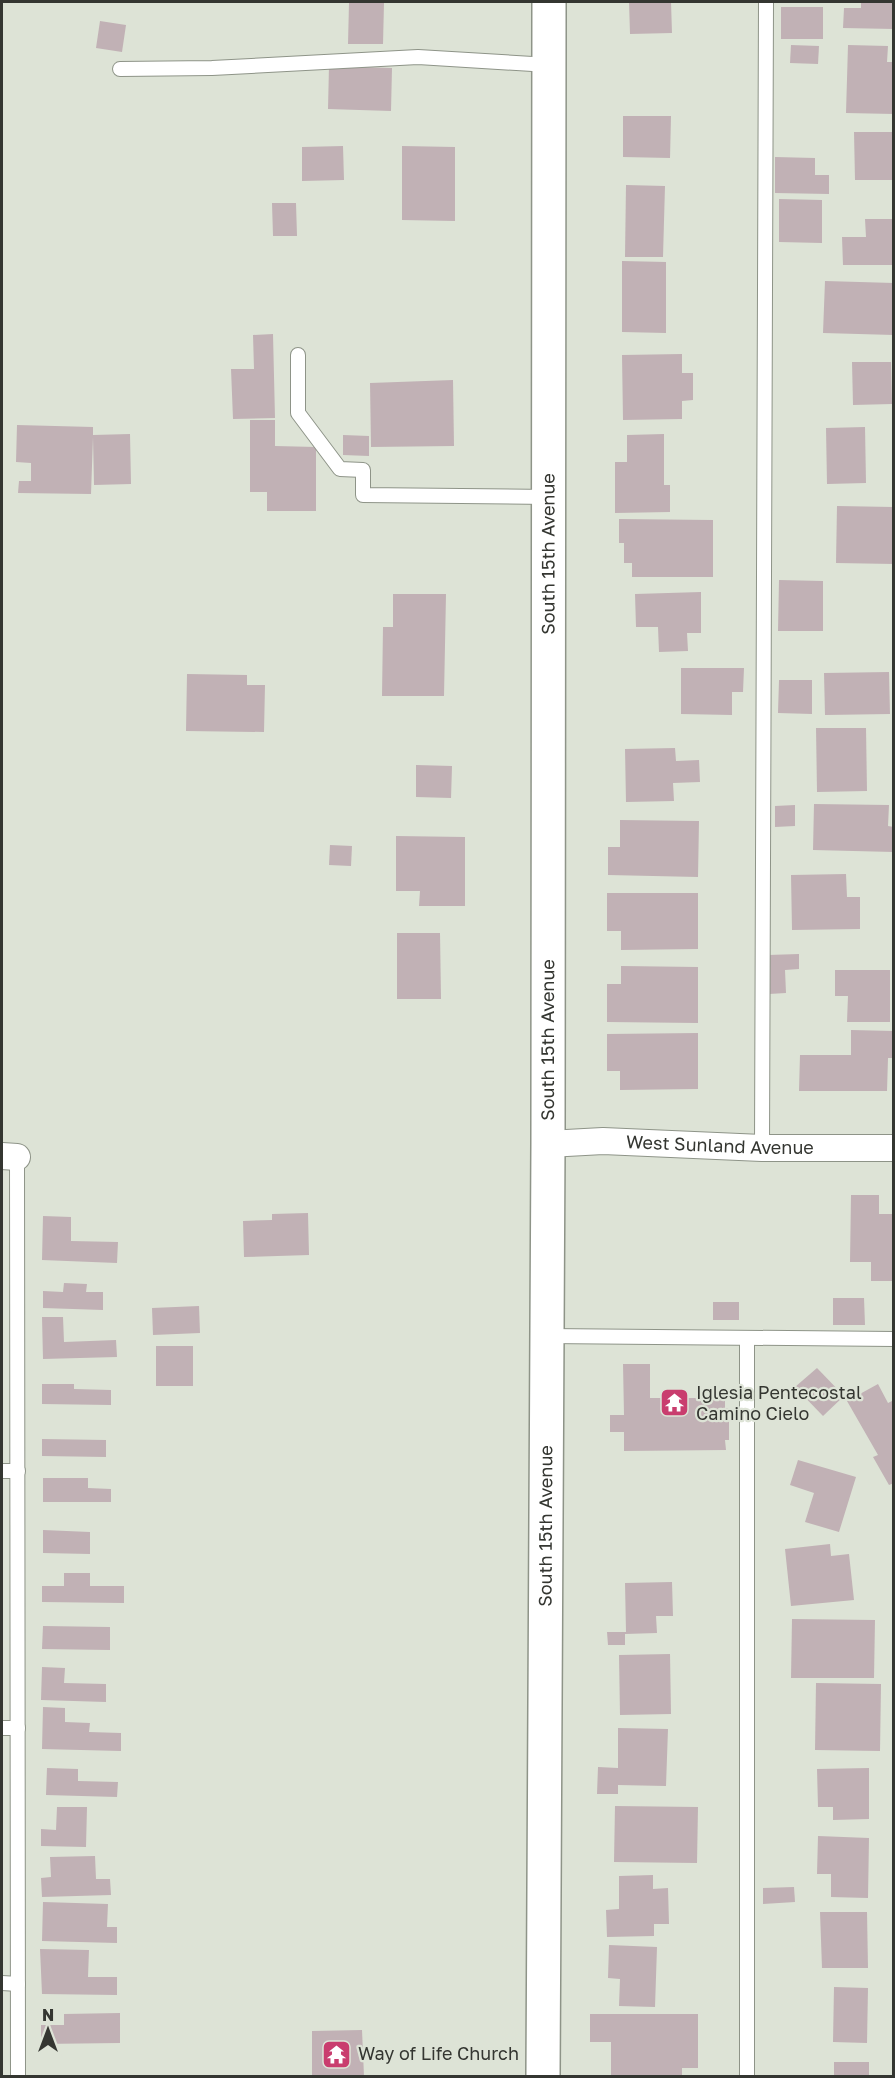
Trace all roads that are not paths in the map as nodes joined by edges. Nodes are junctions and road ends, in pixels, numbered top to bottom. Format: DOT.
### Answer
graph roads {
  1 [pos="549,2"];
  2 [pos="766,2"];
  3 [pos="549,65"];
  4 [pos="120,69"];
  5 [pos="298,355"];
  6 [pos="549,497"];
  7 [pos="548,1144"];
  8 [pos="762,1148"];
  9 [pos="894,1148"];
  10 [pos="9,1157"];
  11 [pos="545,1336"];
  12 [pos="747,1339"];
  13 [pos="894,1339"];
  14 [pos="2,1471"];
  15 [pos="18,1471"];
  16 [pos="2,1728"];
  17 [pos="18,1728"];
  18 [pos="2,1983"];
  19 [pos="18,1984"];
  20 [pos="18,2076"];
  21 [pos="543,2076"];
  22 [pos="747,2076"];
  1 -- 3 [label="street, South 15th Avenue"];
  2 -- 8 [label="lane"];
  3 -- 4 [label="lane"];
  3 -- 6 [label="street, South 15th Avenue"];
  5 -- 6 [label="lane"];
  6 -- 7 [label="street, South 15th Avenue"];
  7 -- 8 [label="street, West Sunland Avenue"];
  7 -- 11 [label="street, South 15th Avenue"];
  8 -- 9 [label="street, West Sunland Avenue"];
  10 -- 15 [label="lane"];
  11 -- 12 [label="lane"];
  11 -- 21 [label="street, South 15th Avenue"];
  12 -- 13 [label="lane"];
  12 -- 22 [label="lane"];
  14 -- 15 [label="lane"];
  15 -- 17 [label="lane"];
  16 -- 17 [label="lane"];
  17 -- 19 [label="lane"];
  18 -- 19 [label="lane"];
  19 -- 20 [label="lane"];
}
